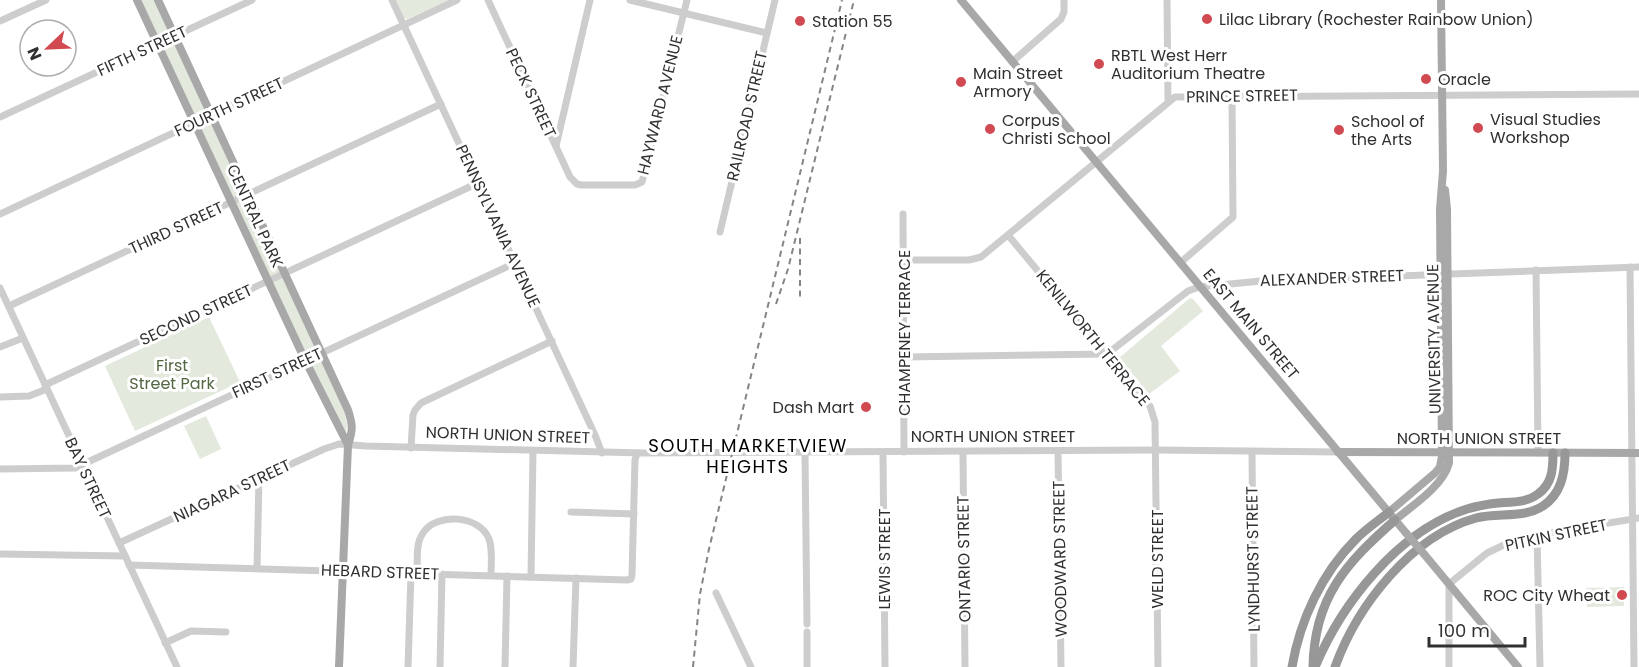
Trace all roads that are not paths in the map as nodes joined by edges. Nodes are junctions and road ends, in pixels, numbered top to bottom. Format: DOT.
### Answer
graph roads {
  1 [pos="46,0"];
  2 [pos="138,0"];
  3 [pos="158,0"];
  4 [pos="252,0"];
  5 [pos="392,0"];
  6 [pos="457,0"];
  7 [pos="488,0"];
  8 [pos="590,0"];
  9 [pos="630,0"];
  10 [pos="687,0"];
  11 [pos="775,0"];
  12 [pos="961,0"];
  13 [pos="1064,0"];
  14 [pos="1167,0"];
  15 [pos="1441,0"];
  16 [pos="683,13"];
  17 [pos="0,21"];
  18 [pos="404,25"];
  19 [pos="767,33"];
  20 [pos="175,36"];
  21 [pos="158,44"];
  22 [pos="1012,62"];
  23 [pos="1639,94"];
  24 [pos="1442,96"];
  25 [pos="1232,97"];
  26 [pos="1168,101"];
  27 [pos="441,104"];
  28 [pos="212,115"];
  29 [pos="0,117"];
  30 [pos="194,123"];
  31 [pos="556,146"];
  32 [pos="1096,163"];
  33 [pos="478,183"];
  34 [pos="577,184"];
  35 [pos="249,194"];
  36 [pos="232,201"];
  37 [pos="0,214"];
  38 [pos="903,214"];
  39 [pos="720,232"];
  40 [pos="1008,235"];
  41 [pos="903,260"];
  42 [pos="515,263"];
  43 [pos="1180,263"];
  44 [pos="1630,267"];
  45 [pos="1639,267"];
  46 [pos="1536,270"];
  47 [pos="285,273"];
  48 [pos="1444,275"];
  49 [pos="269,280"];
  50 [pos="1199,287"];
  51 [pos="0,288"];
  52 [pos="9,306"];
  53 [pos="23,338"];
  54 [pos="552,341"];
  55 [pos="0,347"];
  56 [pos="322,352"];
  57 [pos="1107,354"];
  58 [pos="1635,355"];
  59 [pos="904,357"];
  60 [pos="305,360"];
  61 [pos="46,387"];
  62 [pos="0,397"];
  63 [pos="348,445"];
  64 [pos="411,447"];
  65 [pos="1155,450"];
  66 [pos="533,451"];
  67 [pos="883,452"];
  68 [pos="904,452"];
  69 [pos="963,452"];
  70 [pos="1058,452"];
  71 [pos="1252,452"];
  72 [pos="1338,452"];
  73 [pos="602,453"];
  74 [pos="637,453"];
  75 [pos="805,453"];
  76 [pos="1446,453"];
  77 [pos="1538,453"];
  78 [pos="1553,453"];
  79 [pos="1565,453"];
  80 [pos="1635,453"];
  81 [pos="82,465"];
  82 [pos="0,469"];
  83 [pos="259,478"];
  84 [pos="571,512"];
  85 [pos="634,514"];
  86 [pos="1392,516"];
  87 [pos="1636,519"];
  88 [pos="1537,536"];
  89 [pos="119,543"];
  90 [pos="0,554"];
  91 [pos="125,556"];
  92 [pos="129,566"];
  93 [pos="257,568"];
  94 [pos="342,572"];
  95 [pos="414,574"];
  96 [pos="442,574"];
  97 [pos="491,576"];
  98 [pos="507,576"];
  99 [pos="531,577"];
  100 [pos="576,578"];
  101 [pos="1449,584"];
  102 [pos="716,593"];
  103 [pos="1636,596"];
  104 [pos="807,624"];
  105 [pos="225,632"];
  106 [pos="807,632"];
  107 [pos="165,643"];
  108 [pos="177,667"];
  109 [pos="339,667"];
  110 [pos="408,667"];
  111 [pos="440,667"];
  112 [pos="505,667"];
  113 [pos="573,667"];
  114 [pos="751,667"];
  115 [pos="807,667"];
  116 [pos="885,667"];
  117 [pos="965,667"];
  118 [pos="1061,667"];
  119 [pos="1158,667"];
  120 [pos="1254,667"];
  121 [pos="1292,667"];
  122 [pos="1314,667"];
  123 [pos="1335,667"];
  124 [pos="1449,667"];
  125 [pos="1518,667"];
  126 [pos="1540,667"];
  127 [pos="1634,667"];
  1 -- 17 [label="street"];
  2 -- 21 [label="main road, CENTRAL PARK"];
  3 -- 20 [label="main road, CENTRAL PARK"];
  4 -- 20 [label="street, FIFTH STREET"];
  5 -- 18 [label="street, PENNSYLVANIA AVENUE"];
  6 -- 18 [label="street, FOURTH STREET"];
  7 -- 31 [label="street, PECK STREET"];
  8 -- 31 [label="street"];
  9 -- 16 [label="street"];
  10 -- 16 [label="street, HAYWARD AVENUE"];
  11 -- 19 [label="street, RAILROAD STREET"];
  12 -- 22 [label="main road, EAST MAIN STREET"];
  13 -- 22 [label="street"];
  14 -- 26 [label="street"];
  15 -- 24 [label="main road, UNIVERSITY AVENUE"];
  16 -- 19 [label="street"];
  16 -- 34 [label="street, HAYWARD AVENUE"];
  18 -- 27 [label="street, PENNSYLVANIA AVENUE"];
  18 -- 28 [label="street, FOURTH STREET"];
  19 -- 39 [label="street, RAILROAD STREET"];
  20 -- 21 [label="street, FIFTH STREET"];
  20 -- 28 [label="main road, CENTRAL PARK"];
  21 -- 29 [label="street, FIFTH STREET"];
  21 -- 30 [label="main road, CENTRAL PARK"];
  22 -- 32 [label="main road, EAST MAIN STREET"];
  23 -- 24 [label="street, PRINCE STREET"];
  24 -- 25 [label="street, PRINCE STREET"];
  24 -- 48 [label="main road, UNIVERSITY AVENUE"];
  25 -- 26 [label="street, PRINCE STREET"];
  25 -- 43 [label="street"];
  26 -- 32 [label="street, PRINCE STREET"];
  27 -- 33 [label="street, PENNSYLVANIA AVENUE"];
  27 -- 35 [label="street, THIRD STREET"];
  28 -- 30 [label="street, FOURTH STREET"];
  28 -- 35 [label="main road, CENTRAL PARK"];
  30 -- 36 [label="main road, CENTRAL PARK"];
  30 -- 37 [label="street, FOURTH STREET"];
  31 -- 34 [label="street, PECK STREET"];
  32 -- 40 [label="street, PRINCE STREET"];
  32 -- 43 [label="main road, EAST MAIN STREET"];
  33 -- 42 [label="street, PENNSYLVANIA AVENUE"];
  33 -- 47 [label="street, SECOND STREET"];
  35 -- 36 [label="street, THIRD STREET"];
  35 -- 47 [label="main road, CENTRAL PARK"];
  36 -- 49 [label="main road, CENTRAL PARK"];
  36 -- 52 [label="street, THIRD STREET"];
  38 -- 41 [label="street, CHAMPENEY TERRACE"];
  40 -- 41 [label="street, PRINCE STREET"];
  40 -- 57 [label="street, KENILWORTH TERRACE"];
  41 -- 59 [label="street, CHAMPENEY TERRACE"];
  42 -- 54 [label="street, PENNSYLVANIA AVENUE"];
  42 -- 56 [label="street, FIRST STREET"];
  43 -- 50 [label="main road, EAST MAIN STREET"];
  44 -- 45 [label="street, ALEXANDER STREET"];
  44 -- 46 [label="street, ALEXANDER STREET"];
  44 -- 58 [label="street"];
  46 -- 48 [label="street, ALEXANDER STREET"];
  46 -- 77 [label="street"];
  47 -- 49 [label="street, SECOND STREET"];
  47 -- 56 [label="main road, CENTRAL PARK"];
  48 -- 50 [label="street, ALEXANDER STREET"];
  48 -- 76 [label="main road, UNIVERSITY AVENUE"];
  49 -- 60 [label="main road, CENTRAL PARK"];
  49 -- 61 [label="street, SECOND STREET"];
  50 -- 57 [label="street, ALEXANDER STREET"];
  50 -- 72 [label="main road, EAST MAIN STREET"];
  51 -- 52 [label="street, BAY STREET"];
  52 -- 53 [label="street, BAY STREET"];
  53 -- 55 [label="street"];
  53 -- 61 [label="street, BAY STREET"];
  54 -- 64 [label="street"];
  54 -- 73 [label="street, PENNSYLVANIA AVENUE"];
  56 -- 60 [label="street, FIRST STREET"];
  56 -- 63 [label="main road, CENTRAL PARK"];
  57 -- 59 [label="street"];
  57 -- 65 [label="street, KENILWORTH TERRACE"];
  58 -- 80 [label="street"];
  59 -- 68 [label="street, CHAMPENEY TERRACE"];
  60 -- 63 [label="main road, CENTRAL PARK"];
  60 -- 81 [label="street, FIRST STREET"];
  61 -- 62 [label="street, SECOND STREET"];
  61 -- 81 [label="street, BAY STREET"];
  63 -- 64 [label="street, NORTH UNION STREET"];
  63 -- 83 [label="street, NIAGARA STREET"];
  63 -- 94 [label="main road, CENTRAL PARK"];
  64 -- 66 [label="street, NORTH UNION STREET"];
  65 -- 70 [label="street, NORTH UNION STREET"];
  65 -- 71 [label="street, NORTH UNION STREET"];
  65 -- 119 [label="street, WELD STREET"];
  66 -- 73 [label="street, NORTH UNION STREET"];
  66 -- 99 [label="street"];
  67 -- 68 [label="street, NORTH UNION STREET"];
  67 -- 75 [label="street, NORTH UNION STREET"];
  67 -- 116 [label="street, LEWIS STREET"];
  68 -- 69 [label="street, NORTH UNION STREET"];
  69 -- 70 [label="street, NORTH UNION STREET"];
  69 -- 117 [label="street, ONTARIO STREET"];
  70 -- 118 [label="street, WOODWARD STREET"];
  71 -- 72 [label="street, NORTH UNION STREET"];
  71 -- 120 [label="street, LYNDHURST STREET"];
  72 -- 76 [label="main road, NORTH UNION STREET"];
  72 -- 86 [label="main road, EAST MAIN STREET"];
  73 -- 74 [label="street, NORTH UNION STREET"];
  74 -- 75 [label="street, NORTH UNION STREET"];
  74 -- 85 [label="street"];
  75 -- 104 [label="street"];
  76 -- 77 [label="main road, NORTH UNION STREET"];
  76 -- 86 [label="main road, UNIVERSITY AVENUE"];
  77 -- 78 [label="main road, NORTH UNION STREET"];
  78 -- 79 [label="main road, NORTH UNION STREET"];
  78 -- 122 [label="highway"];
  79 -- 80 [label="main road, NORTH UNION STREET"];
  79 -- 123 [label="highway"];
  80 -- 87 [label="street"];
  81 -- 82 [label="street, FIRST STREET"];
  81 -- 89 [label="street, BAY STREET"];
  83 -- 89 [label="street, NIAGARA STREET"];
  83 -- 93 [label="street"];
  84 -- 85 [label="street"];
  85 -- 100 [label="street, HEBARD STREET"];
  86 -- 101 [label="main road, EAST MAIN STREET, bridge"];
  86 -- 121 [label="highway"];
  86 -- 122 [label="highway"];
  87 -- 88 [label="street, PITKIN STREET"];
  87 -- 103 [label="street"];
  88 -- 101 [label="street, PITKIN STREET"];
  88 -- 126 [label="street"];
  89 -- 91 [label="street, BAY STREET"];
  90 -- 91 [label="street"];
  91 -- 92 [label="street, BAY STREET"];
  92 -- 93 [label="street, HEBARD STREET"];
  92 -- 107 [label="street, BAY STREET"];
  93 -- 94 [label="street, HEBARD STREET"];
  94 -- 95 [label="street, HEBARD STREET"];
  94 -- 109 [label="main road, CENTRAL PARK"];
  95 -- 96 [label="street, HEBARD STREET"];
  95 -- 97 [label="street"];
  95 -- 110 [label="street"];
  96 -- 97 [label="street, HEBARD STREET"];
  96 -- 111 [label="street"];
  97 -- 98 [label="street, HEBARD STREET"];
  98 -- 99 [label="street, HEBARD STREET"];
  98 -- 112 [label="street"];
  99 -- 100 [label="street, HEBARD STREET"];
  100 -- 113 [label="street"];
  101 -- 124 [label="street"];
  101 -- 125 [label="main road, EAST MAIN STREET"];
  102 -- 114 [label="street"];
  103 -- 127 [label="street"];
  105 -- 107 [label="street"];
  106 -- 115 [label="street"];
  107 -- 108 [label="street, BAY STREET"];
}
